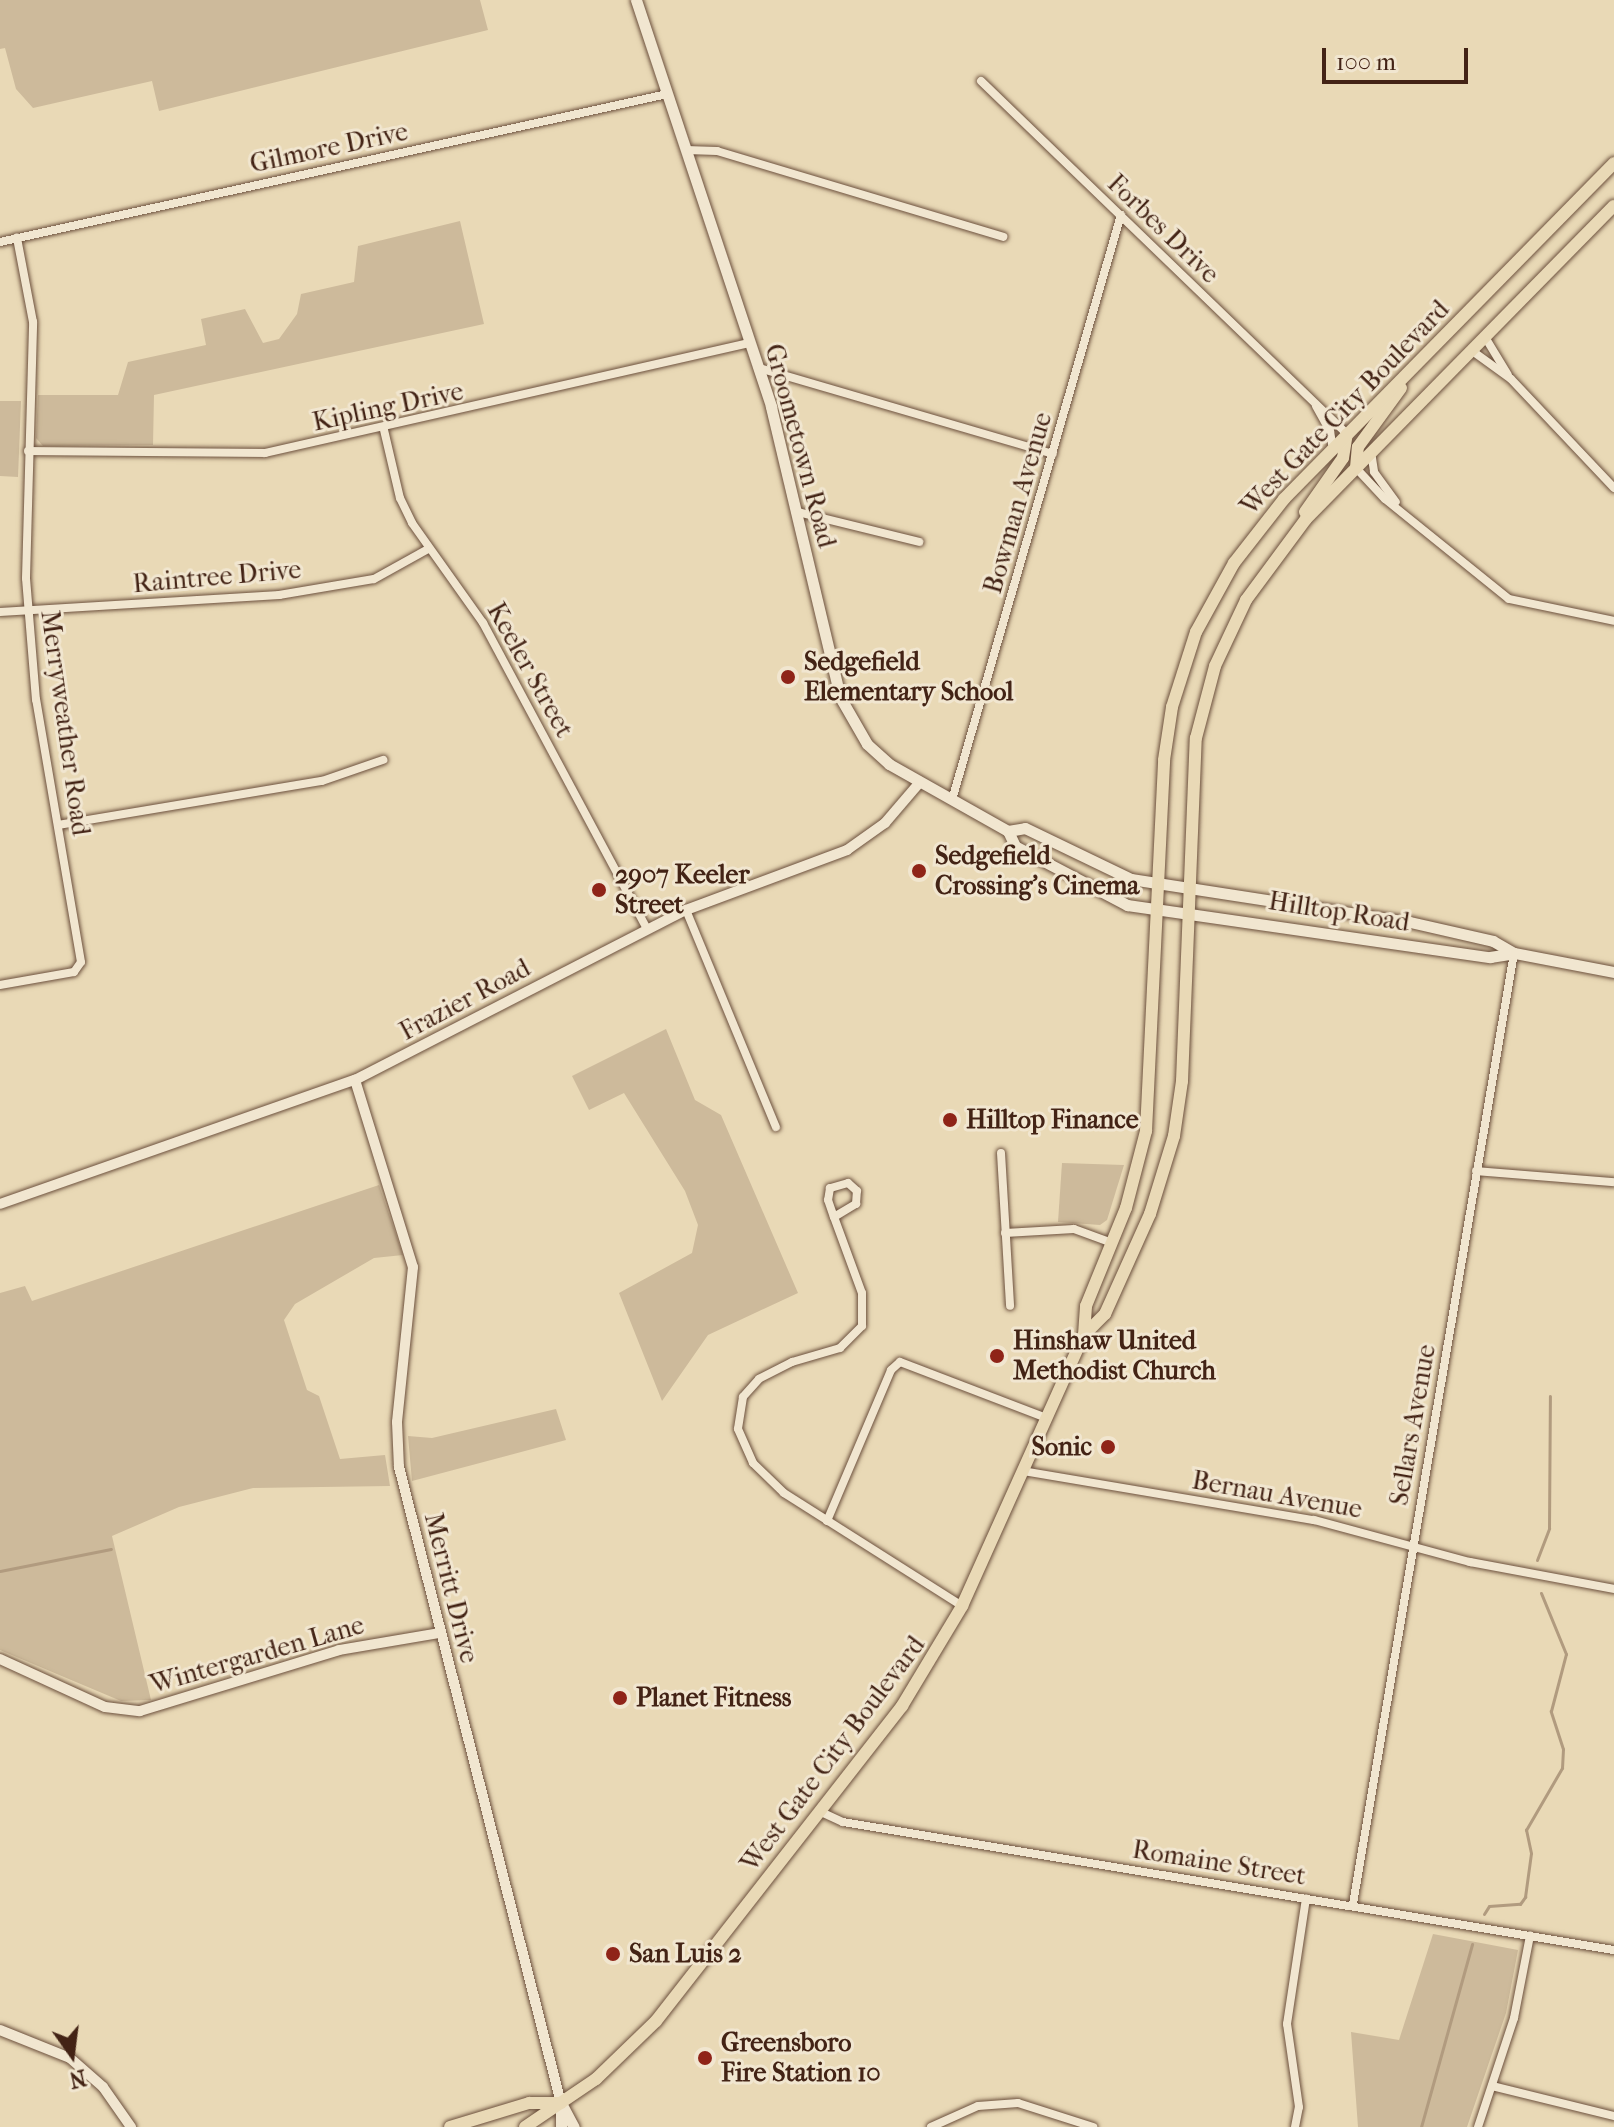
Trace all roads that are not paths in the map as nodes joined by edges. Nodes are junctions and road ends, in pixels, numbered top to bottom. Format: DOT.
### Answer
graph roads {
  1 [pos="636,0"];
  2 [pos="981,81"];
  3 [pos="667,94"];
  4 [pos="686,150"];
  5 [pos="1614,163"];
  6 [pos="1614,206"];
  7 [pos="1121,215"];
  8 [pos="1003,237"];
  9 [pos="17,238"];
  10 [pos="0,242"];
  11 [pos="1485,337"];
  12 [pos="750,343"];
  13 [pos="1471,350"];
  14 [pos="1416,365"];
  15 [pos="759,368"];
  16 [pos="1511,379"];
  17 [pos="1316,406"];
  18 [pos="384,430"];
  19 [pos="1347,434"];
  20 [pos="1333,449"];
  21 [pos="28,451"];
  22 [pos="1371,452"];
  23 [pos="1053,454"];
  24 [pos="1356,468"];
  25 [pos="1614,488"];
  26 [pos="1399,506"];
  27 [pos="798,512"];
  28 [pos="1289,539"];
  29 [pos="919,542"];
  30 [pos="428,549"];
  31 [pos="0,612"];
  32 [pos="28,612"];
  33 [pos="1614,621"];
  34 [pos="383,760"];
  35 [pos="920,782"];
  36 [pos="952,800"];
  37 [pos="58,825"];
  38 [pos="1008,831"];
  39 [pos="1158,885"];
  40 [pos="1188,888"];
  41 [pos="686,910"];
  42 [pos="1157,910"];
  43 [pos="1187,912"];
  44 [pos="647,929"];
  45 [pos="1514,953"];
  46 [pos="1614,972"];
  47 [pos="0,985"];
  48 [pos="355,1080"];
  49 [pos="776,1127"];
  50 [pos="1001,1153"];
  51 [pos="1476,1171"];
  52 [pos="1614,1182"];
  53 [pos="0,1204"];
  54 [pos="834,1217"];
  55 [pos="1005,1233"];
  56 [pos="1112,1243"];
  57 [pos="1010,1306"];
  58 [pos="1084,1335"];
  59 [pos="1047,1418"];
  60 [pos="1023,1471"];
  61 [pos="827,1521"];
  62 [pos="1413,1546"];
  63 [pos="1614,1589"];
  64 [pos="962,1606"];
  65 [pos="440,1633"];
  66 [pos="0,1659"];
  67 [pos="819,1811"];
  68 [pos="1306,1898"];
  69 [pos="1353,1904"];
  70 [pos="1530,1936"];
  71 [pos="1614,1950"];
  72 [pos="0,2030"];
  73 [pos="1492,2086"];
  74 [pos="561,2103"];
  75 [pos="1614,2116"];
  76 [pos="131,2127"];
  77 [pos="450,2127"];
  78 [pos="525,2127"];
  79 [pos="561,2127"];
  80 [pos="574,2127"];
  81 [pos="931,2127"];
  82 [pos="1093,2127"];
  83 [pos="1295,2127"];
  84 [pos="1478,2127"];
  1 -- 3 [label="main road, Groometown Road"];
  2 -- 7 [label="street, Forbes Drive"];
  3 -- 4 [label="main road, Groometown Road"];
  3 -- 9 [label="street, Gilmore Drive"];
  4 -- 8 [label="street"];
  4 -- 12 [label="main road, Groometown Road"];
  5 -- 14 [label="main road, West Gate City Boulevard"];
  6 -- 11 [label="main road, West Gate City Boulevard"];
  7 -- 17 [label="street, Forbes Drive"];
  7 -- 23 [label="street, Bowman Avenue"];
  9 -- 10 [label="street, Gilmore Drive"];
  9 -- 21 [label="street, Merryweather Road"];
  11 -- 13 [label="main road, West Gate City Boulevard"];
  11 -- 16 [label="street"];
  12 -- 15 [label="main road, Groometown Road"];
  12 -- 18 [label="street, Kipling Drive"];
  13 -- 16 [label="street"];
  13 -- 22 [label="main road, West Gate City Boulevard"];
  14 -- 19 [label="main road, West Gate City Boulevard"];
  14 -- 24 [label="main road"];
  15 -- 23 [label="street"];
  15 -- 27 [label="main road, Groometown Road"];
  16 -- 25 [label="street"];
  17 -- 19 [label="street, Forbes Drive"];
  17 -- 20 [label="street, Forbes Drive"];
  18 -- 21 [label="street, Kipling Drive"];
  18 -- 30 [label="street, Keeler Street"];
  19 -- 20 [label="main road, West Gate City Boulevard"];
  19 -- 28 [label="main road"];
  20 -- 39 [label="main road, West Gate City Boulevard"];
  21 -- 32 [label="street, Merryweather Road"];
  22 -- 24 [label="main road, West Gate City Boulevard"];
  22 -- 26 [label="street"];
  23 -- 36 [label="street, Bowman Avenue"];
  24 -- 26 [label="street"];
  24 -- 28 [label="main road, West Gate City Boulevard"];
  26 -- 33 [label="street"];
  27 -- 29 [label="street"];
  27 -- 35 [label="main road, Groometown Road"];
  28 -- 40 [label="main road, West Gate City Boulevard"];
  30 -- 32 [label="street, Raintree Drive"];
  30 -- 44 [label="street, Keeler Street"];
  31 -- 32 [label="street, Raintree Drive"];
  32 -- 37 [label="street, Merryweather Road"];
  34 -- 37 [label="street"];
  35 -- 36 [label="main road, Groometown Road"];
  35 -- 41 [label="street, Frazier Road"];
  36 -- 38 [label="main road, Groometown Road"];
  37 -- 47 [label="street, Merryweather Road"];
  38 -- 39 [label="main road, Groometown Road"];
  38 -- 42 [label="main road, Groometown Road"];
  39 -- 40 [label="main road, Groometown Road"];
  39 -- 42 [label="main road, West Gate City Boulevard"];
  40 -- 43 [label="main road, West Gate City Boulevard"];
  40 -- 45 [label="main road, Hilltop Road"];
  41 -- 44 [label="street, Frazier Road"];
  41 -- 49 [label="street"];
  42 -- 43 [label="main road, Hilltop Road"];
  42 -- 56 [label="main road, West Gate City Boulevard"];
  43 -- 45 [label="main road, Hilltop Road"];
  43 -- 58 [label="main road, West Gate City Boulevard"];
  44 -- 48 [label="street, Frazier Road"];
  45 -- 46 [label="main road, Hilltop Road"];
  45 -- 51 [label="street, Sellars Avenue"];
  48 -- 53 [label="street, Frazier Road"];
  48 -- 65 [label="street, Merritt Drive"];
  50 -- 55 [label="street"];
  51 -- 52 [label="street"];
  51 -- 62 [label="street, Sellars Avenue"];
  54 -- 54 [label="street"];
  54 -- 61 [label="street"];
  55 -- 56 [label="street"];
  55 -- 57 [label="street"];
  56 -- 58 [label="main road, West Gate City Boulevard"];
  58 -- 59 [label="main road, West Gate City Boulevard"];
  59 -- 60 [label="main road, West Gate City Boulevard"];
  59 -- 61 [label="street"];
  60 -- 62 [label="street, Bernau Avenue"];
  60 -- 64 [label="main road, West Gate City Boulevard"];
  61 -- 64 [label="street"];
  62 -- 63 [label="street, Bernau Avenue"];
  62 -- 69 [label="street, Sellars Avenue"];
  64 -- 67 [label="main road, West Gate City Boulevard"];
  65 -- 66 [label="street, Wintergarden Lane"];
  65 -- 74 [label="street, Merritt Drive"];
  67 -- 68 [label="street, Romaine Street"];
  67 -- 74 [label="main road, West Gate City Boulevard"];
  68 -- 69 [label="street, Romaine Street"];
  68 -- 83 [label="street"];
  69 -- 70 [label="street, Romaine Street"];
  70 -- 71 [label="street, Romaine Street"];
  70 -- 73 [label="street"];
  72 -- 76 [label="street"];
  73 -- 75 [label="street"];
  73 -- 84 [label="street"];
  74 -- 77 [label="main road"];
  74 -- 78 [label="main road, West Gate City Boulevard"];
  74 -- 79 [label="main road, Merritt Drive"];
  74 -- 80 [label="main road, Merritt Drive"];
  81 -- 82 [label="street"];
}
